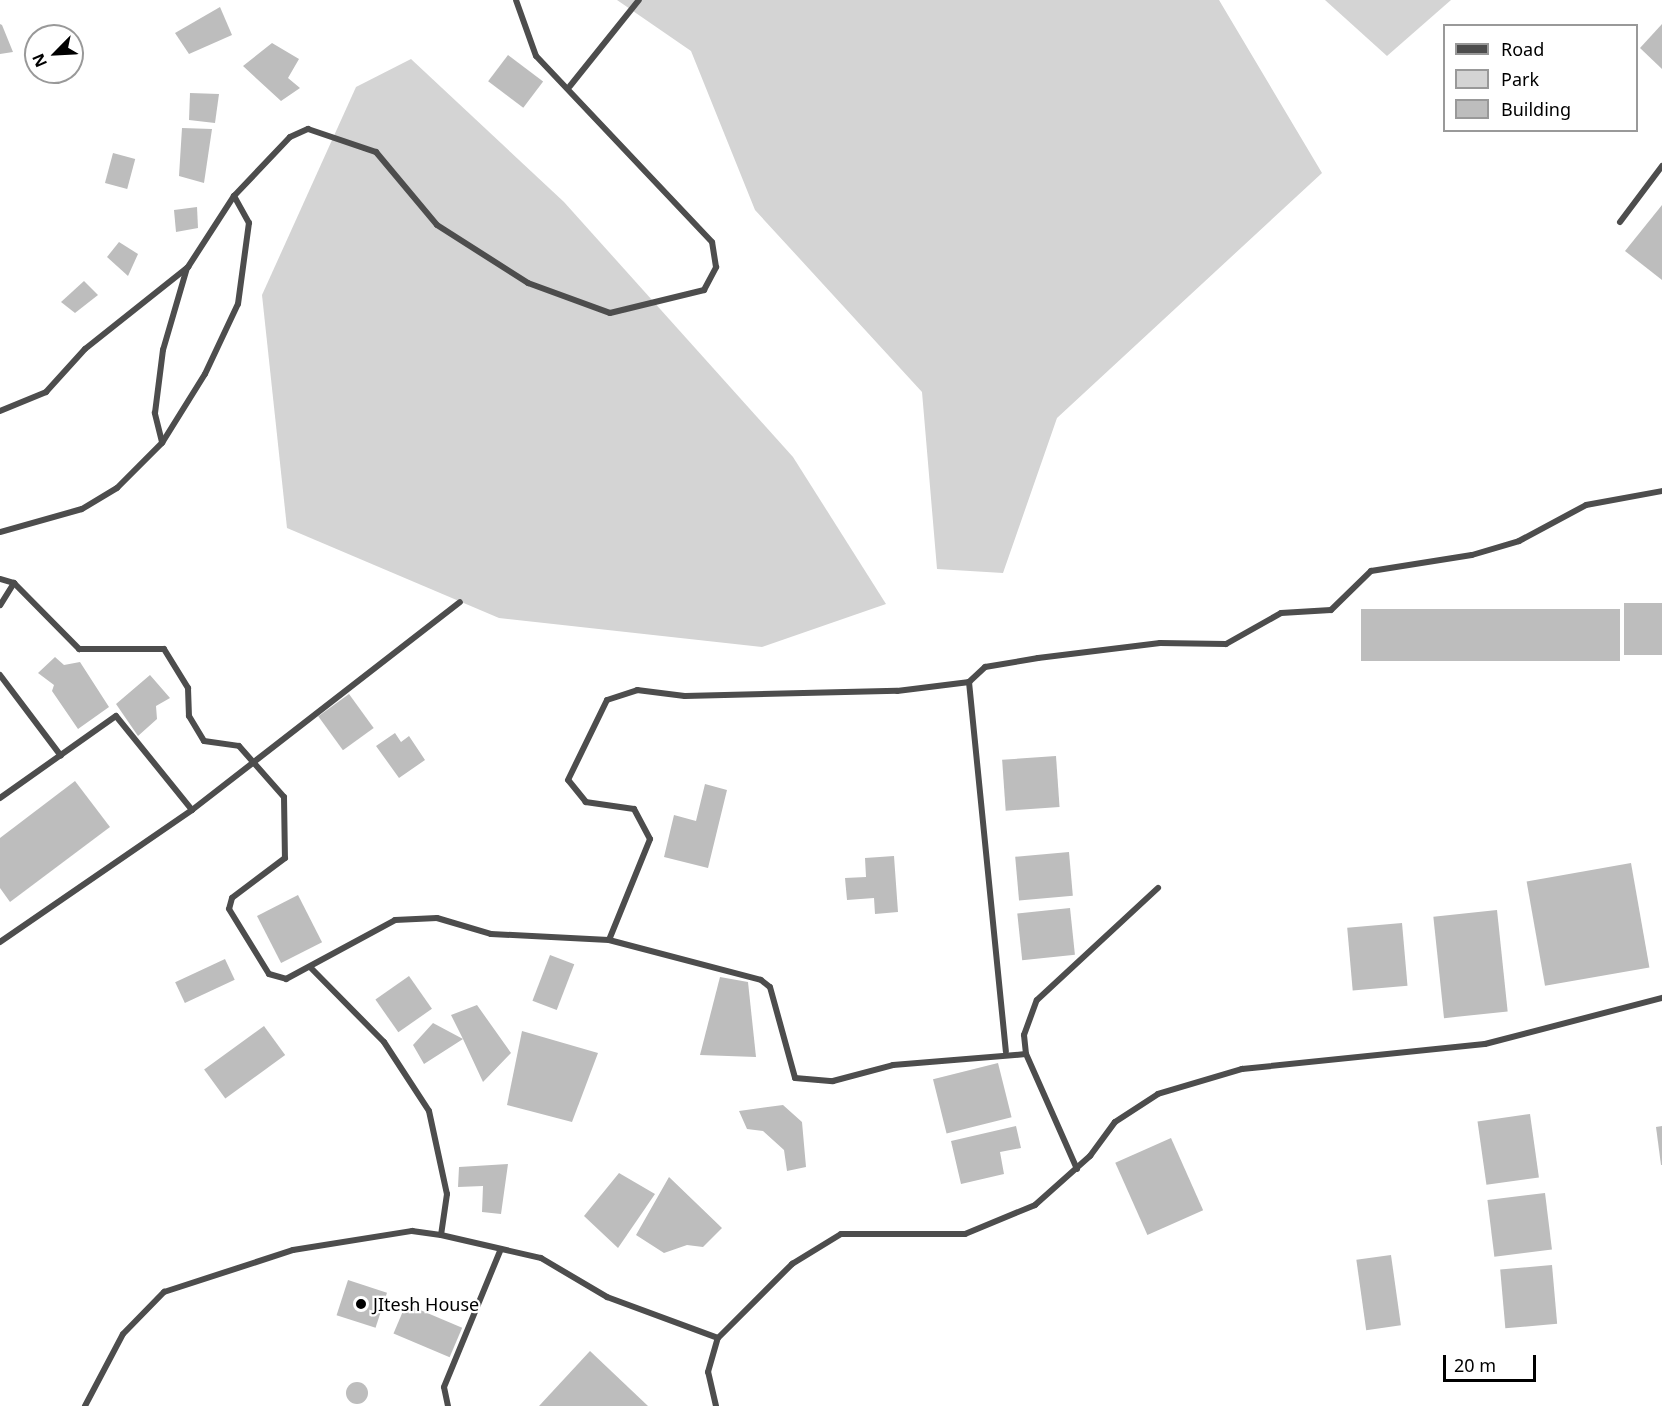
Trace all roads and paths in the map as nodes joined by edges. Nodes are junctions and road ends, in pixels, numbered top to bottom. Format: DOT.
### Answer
graph roads {
  1 [pos="516,0"];
  2 [pos="639,0"];
  3 [pos="570,86"];
  4 [pos="1662,166"];
  5 [pos="234,196"];
  6 [pos="1620,222"];
  7 [pos="188,267"];
  8 [pos="0,411"];
  9 [pos="162,443"];
  10 [pos="1662,492"];
  11 [pos="0,532"];
  12 [pos="0,579"];
  13 [pos="14,583"];
  14 [pos="460,602"];
  15 [pos="0,605"];
  16 [pos="0,675"];
  17 [pos="969,682"];
  18 [pos="61,756"];
  19 [pos="256,759"];
  20 [pos="0,798"];
  21 [pos="192,810"];
  22 [pos="1158,888"];
  23 [pos="609,940"];
  24 [pos="0,942"];
  25 [pos="310,967"];
  26 [pos="1662,998"];
  27 [pos="1006,1051"];
  28 [pos="1026,1054"];
  29 [pos="1077,1168"];
  30 [pos="441,1234"];
  31 [pos="501,1249"];
  32 [pos="717,1338"];
  33 [pos="85,1406"];
  34 [pos="448,1406"];
  35 [pos="716,1406"];
  1 -- 3 [label="street"];
  2 -- 3 [label="street"];
  3 -- 5 [label="street"];
  4 -- 6 [label="street"];
  5 -- 7 [label="street"];
  5 -- 9 [label="street"];
  7 -- 8 [label="street"];
  7 -- 9 [label="street"];
  9 -- 11 [label="street"];
  10 -- 17 [label="street"];
  12 -- 13 [label="street"];
  13 -- 15 [label="street"];
  13 -- 19 [label="street"];
  14 -- 19 [label="street"];
  16 -- 18 [label="street"];
  17 -- 23 [label="street"];
  17 -- 27 [label="street"];
  18 -- 20 [label="street"];
  18 -- 21 [label="street"];
  19 -- 21 [label="street"];
  19 -- 25 [label="street"];
  21 -- 24 [label="street"];
  22 -- 28 [label="street"];
  23 -- 25 [label="street"];
  23 -- 27 [label="street"];
  25 -- 30 [label="street"];
  26 -- 29 [label="street"];
  27 -- 28 [label="street"];
  28 -- 29 [label="street"];
  29 -- 32 [label="street"];
  30 -- 31 [label="street"];
  30 -- 33 [label="street"];
  31 -- 32 [label="street"];
  31 -- 34 [label="street"];
  32 -- 35 [label="street"];
}
